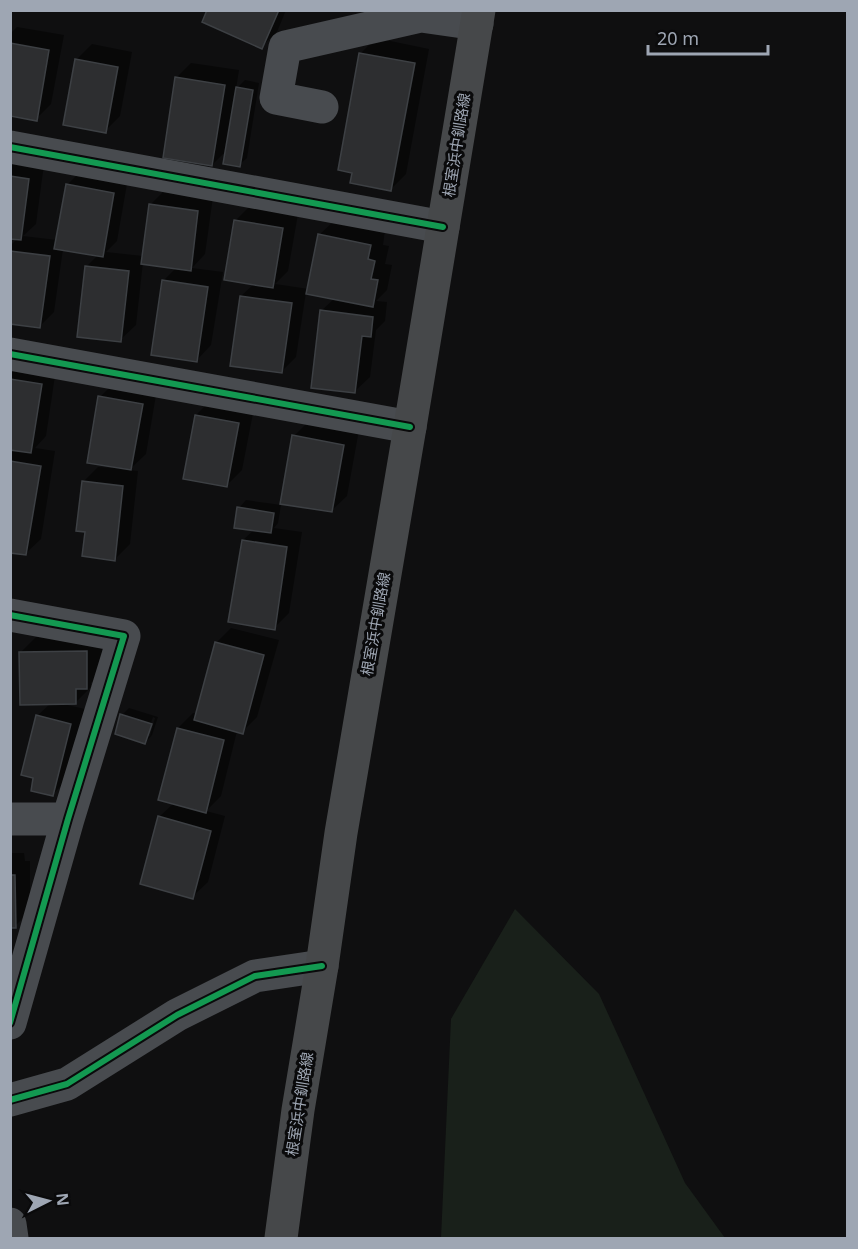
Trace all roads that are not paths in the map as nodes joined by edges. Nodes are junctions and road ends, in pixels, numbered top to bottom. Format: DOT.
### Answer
graph roads {
  1 [pos="478,17"];
  2 [pos="322,107"];
  3 [pos="10,147"];
  4 [pos="443,227"];
  5 [pos="10,354"];
  6 [pos="410,427"];
  7 [pos="10,615"];
  8 [pos="10,819"];
  9 [pos="68,819"];
  10 [pos="322,966"];
  11 [pos="10,1023"];
  12 [pos="10,1100"];
  13 [pos="10,1224"];
  14 [pos="12,1239"];
  15 [pos="281,1239"];
  1 -- 2 [label="street"];
  1 -- 4 [label="main road, 根室浜中釧路線"];
  3 -- 4 [label="street"];
  4 -- 6 [label="main road, 根室浜中釧路線"];
  5 -- 6 [label="street"];
  6 -- 10 [label="main road, 根室浜中釧路線"];
  7 -- 9 [label="street"];
  8 -- 9 [label="street"];
  9 -- 11 [label="street"];
  10 -- 12 [label="street"];
  10 -- 15 [label="main road, 根室浜中釧路線"];
  13 -- 14 [label="street"];
}
